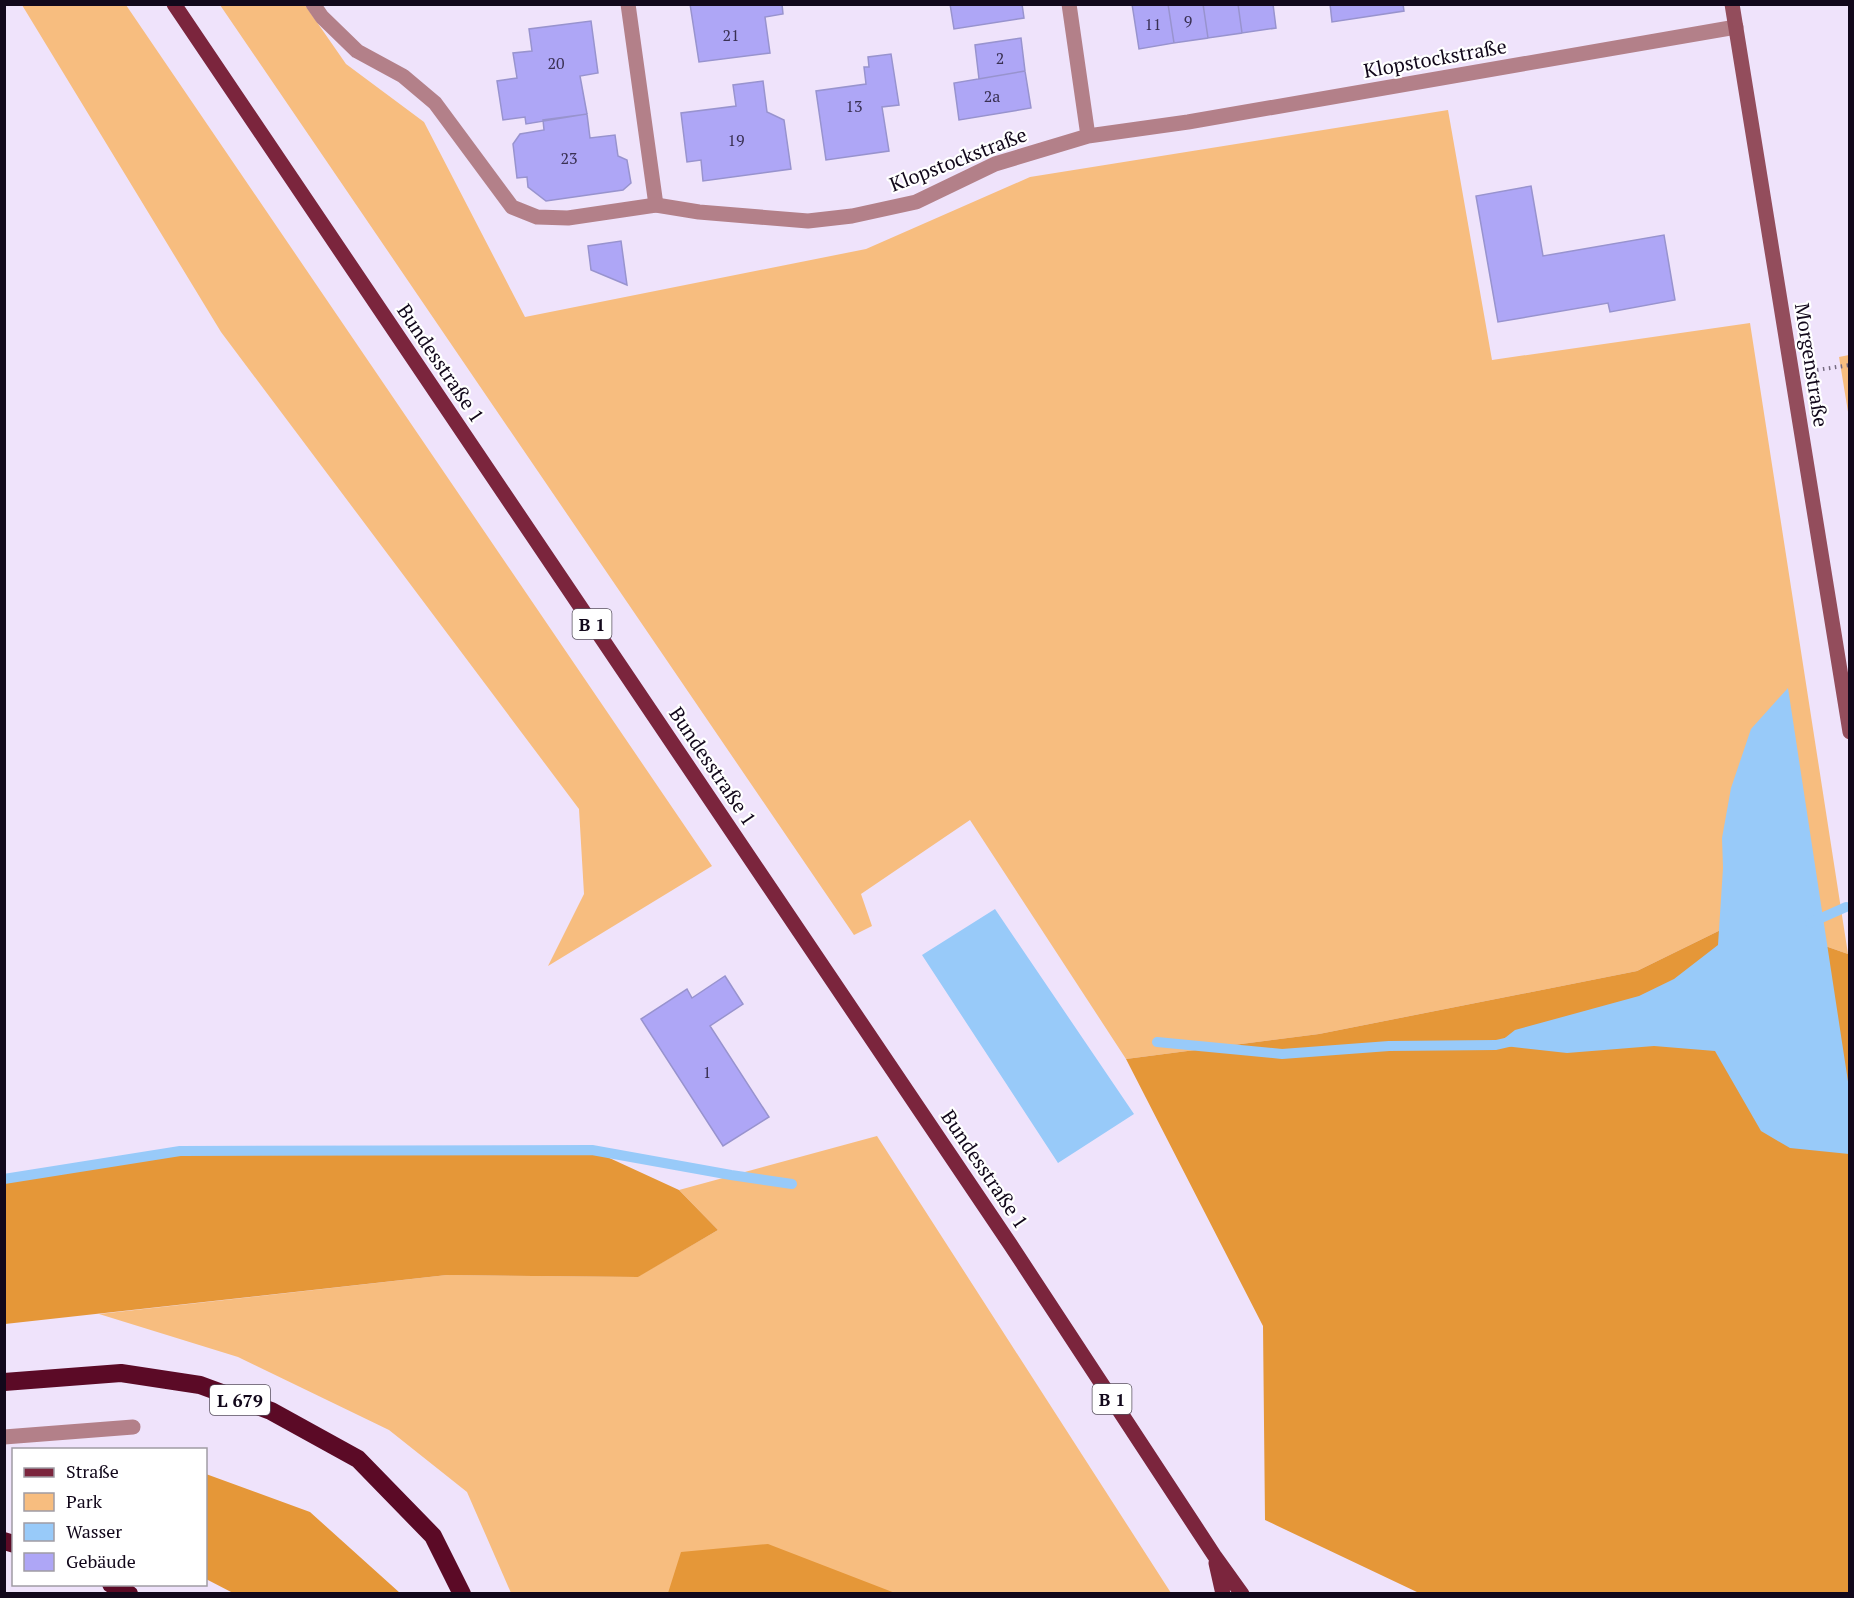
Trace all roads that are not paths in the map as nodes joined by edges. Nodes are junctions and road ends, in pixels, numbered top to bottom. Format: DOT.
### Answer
graph roads {
  1 [pos="174,4"];
  2 [pos="313,4"];
  3 [pos="628,4"];
  4 [pos="1069,4"];
  5 [pos="1732,4"];
  6 [pos="1736,27"];
  7 [pos="1088,136"];
  8 [pos="656,205"];
  9 [pos="1850,732"];
  10 [pos="4,1382"];
  11 [pos="133,1427"];
  12 [pos="4,1437"];
  13 [pos="1214,1555"];
  14 [pos="115,1586"];
  15 [pos="129,1593"];
  16 [pos="462,1593"];
  17 [pos="1223,1593"];
  18 [pos="1242,1593"];
  1 -- 13 [label="main road, Bundesstraße 1 / B 1"];
  2 -- 8 [label="street, Klopstockstraße"];
  3 -- 8 [label="street"];
  4 -- 7 [label="street"];
  5 -- 6 [label="main road, Morgenstraße"];
  6 -- 7 [label="street, Klopstockstraße"];
  6 -- 9 [label="main road, Morgenstraße"];
  7 -- 8 [label="street, Klopstockstraße"];
  10 -- 16 [label="highway, L 679"];
  11 -- 12 [label="street"];
  13 -- 17 [label="main road, B 1"];
  13 -- 18 [label="main road, B 1"];
  14 -- 15 [label="highway"];
}
